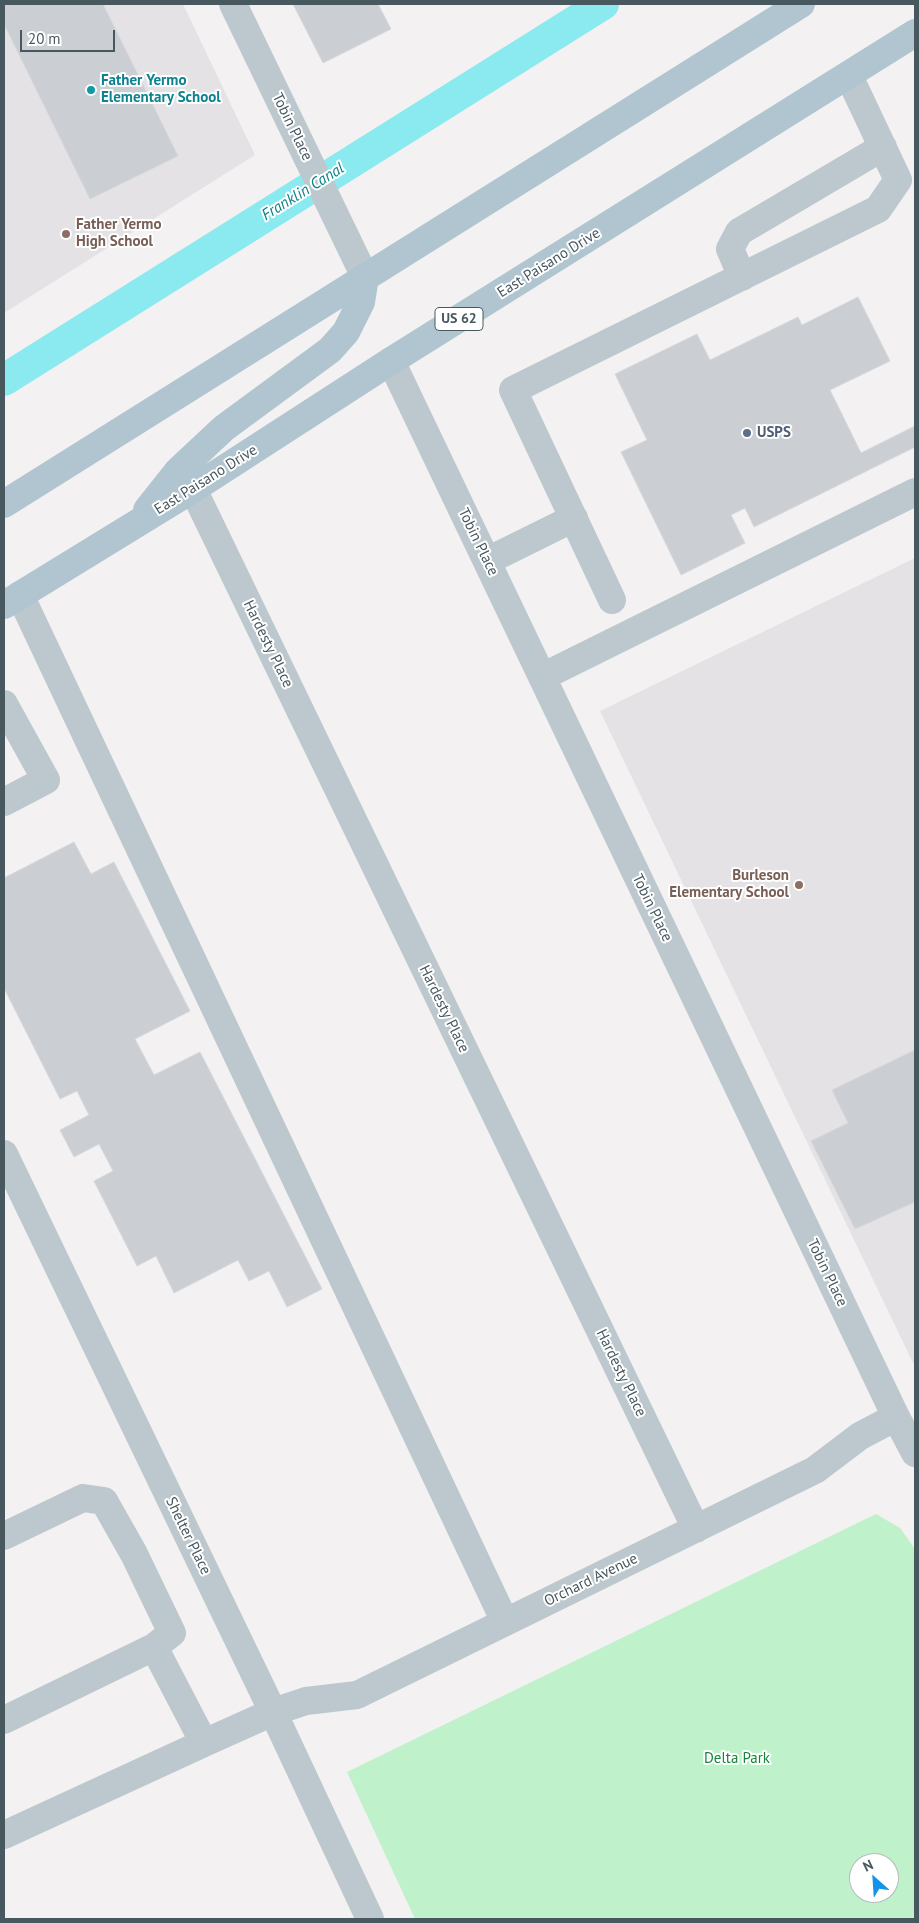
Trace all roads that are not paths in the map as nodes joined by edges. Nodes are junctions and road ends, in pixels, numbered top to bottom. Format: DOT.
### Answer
graph roads {
  1 [pos="233,4"];
  2 [pos="801,4"];
  3 [pos="915,33"];
  4 [pos="849,76"];
  5 [pos="883,147"];
  6 [pos="365,277"];
  7 [pos="742,277"];
  8 [pos="391,361"];
  9 [pos="193,489"];
  10 [pos="915,492"];
  11 [pos="4,504"];
  12 [pos="574,518"];
  13 [pos="137,523"];
  14 [pos="487,561"];
  15 [pos="12,600"];
  16 [pos="612,600"];
  17 [pos="542,677"];
  18 [pos="4,704"];
  19 [pos="4,802"];
  20 [pos="4,1154"];
  21 [pos="896,1417"];
  22 [pos="915,1453"];
  23 [pos="696,1529"];
  24 [pos="4,1536"];
  25 [pos="505,1622"];
  26 [pos="154,1647"];
  27 [pos="273,1712"];
  28 [pos="4,1720"];
  29 [pos="204,1743"];
  30 [pos="4,1835"];
  31 [pos="370,1919"];
  1 -- 6 [label="street, Tobin Place"];
  2 -- 6 [label="main road"];
  3 -- 4 [label="main road, East Paisano Drive / US 62"];
  4 -- 5 [label="street"];
  4 -- 8 [label="main road, East Paisano Drive / US 62"];
  5 -- 7 [label="street"];
  5 -- 7 [label="street"];
  6 -- 11 [label="main road"];
  6 -- 13 [label="main road"];
  7 -- 12 [label="street"];
  8 -- 9 [label="main road, East Paisano Drive / US 62"];
  8 -- 14 [label="street, Tobin Place"];
  9 -- 13 [label="main road, East Paisano Drive / US 62"];
  9 -- 23 [label="street, Hardesty Place"];
  10 -- 17 [label="street"];
  12 -- 14 [label="street"];
  12 -- 16 [label="street"];
  13 -- 15 [label="main road, East Paisano Drive / US 62"];
  14 -- 17 [label="street, Tobin Place"];
  15 -- 25 [label="street"];
  17 -- 21 [label="street, Tobin Place"];
  18 -- 19 [label="street"];
  20 -- 27 [label="street, Shelter Place"];
  21 -- 22 [label="street, Tobin Place"];
  21 -- 23 [label="street, Orchard Avenue"];
  23 -- 25 [label="street, Orchard Avenue"];
  24 -- 26 [label="street"];
  25 -- 27 [label="street, Orchard Avenue"];
  26 -- 28 [label="street"];
  26 -- 29 [label="street"];
  27 -- 29 [label="street, Orchard Avenue"];
  27 -- 31 [label="street, Shelter Place"];
  29 -- 30 [label="street, Orchard Avenue"];
}
